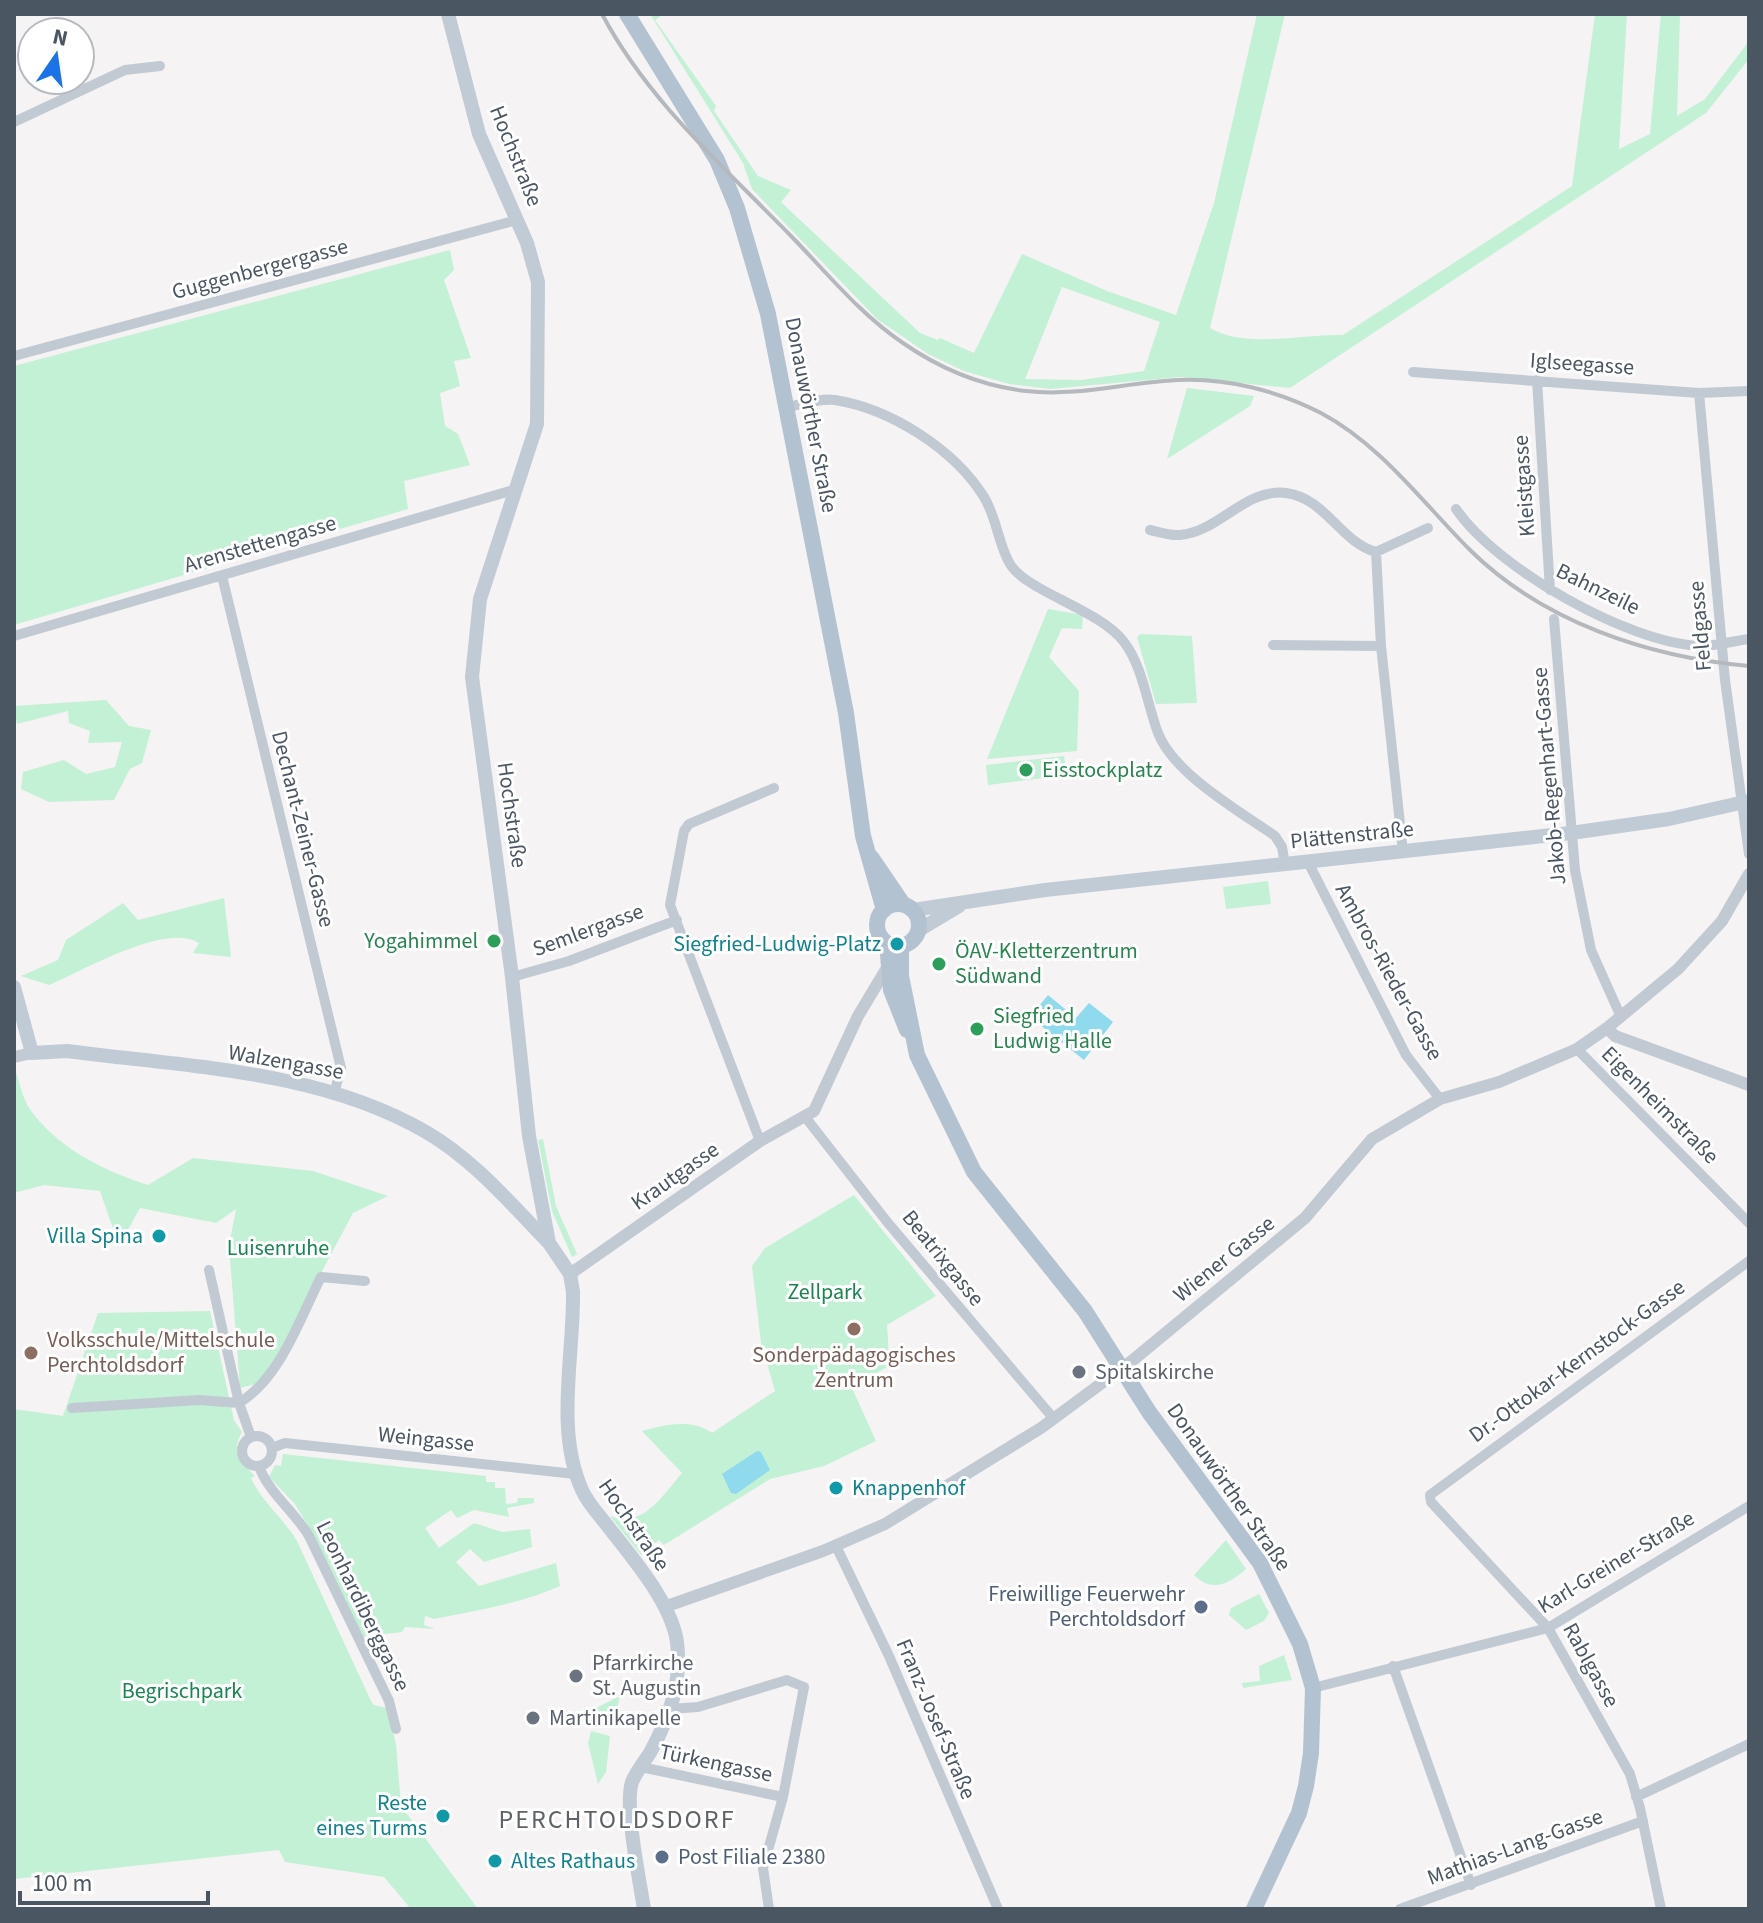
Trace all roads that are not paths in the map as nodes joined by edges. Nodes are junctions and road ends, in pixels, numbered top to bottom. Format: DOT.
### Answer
graph roads {
  1 [pos="448,14"];
  2 [pos="627,14"];
  3 [pos="160,66"];
  4 [pos="14,122"];
  5 [pos="517,220"];
  6 [pos="14,356"];
  7 [pos="1413,372"];
  8 [pos="1537,380"];
  9 [pos="1749,391"];
  10 [pos="1699,393"];
  11 [pos="788,407"];
  12 [pos="517,489"];
  13 [pos="1456,509"];
  14 [pos="1428,528"];
  15 [pos="1150,530"];
  16 [pos="1376,552"];
  17 [pos="222,576"];
  18 [pos="1550,590"];
  19 [pos="1554,619"];
  20 [pos="14,636"];
  21 [pos="1749,639"];
  22 [pos="1722,643"];
  23 [pos="1273,645"];
  24 [pos="1381,646"];
  25 [pos="774,788"];
  26 [pos="1745,802"];
  27 [pos="1571,833"];
  28 [pos="1403,852"];
  29 [pos="868,853"];
  30 [pos="1749,854"];
  31 [pos="1308,862"];
  32 [pos="1285,865"];
  33 [pos="1749,874"];
  34 [pos="959,906"];
  35 [pos="908,907"];
  36 [pos="884,910"];
  37 [pos="677,920"];
  38 [pos="919,930"];
  39 [pos="894,944"];
  40 [pos="888,966"];
  41 [pos="512,977"];
  42 [pos="14,987"];
  43 [pos="1621,1017"];
  44 [pos="1607,1028"];
  45 [pos="914,1045"];
  46 [pos="1577,1049"];
  47 [pos="32,1053"];
  48 [pos="14,1057"];
  49 [pos="1749,1085"];
  50 [pos="335,1090"];
  51 [pos="1440,1099"];
  52 [pos="806,1118"];
  53 [pos="760,1141"];
  54 [pos="1749,1223"];
  55 [pos="549,1243"];
  56 [pos="1749,1261"];
  57 [pos="209,1270"];
  58 [pos="570,1274"];
  59 [pos="365,1281"];
  60 [pos="1122,1368"];
  61 [pos="239,1403"];
  62 [pos="72,1408"];
  63 [pos="1054,1419"];
  64 [pos="251,1437"];
  65 [pos="272,1448"];
  66 [pos="259,1466"];
  67 [pos="575,1474"];
  68 [pos="1430,1495"];
  69 [pos="1749,1506"];
  70 [pos="836,1546"];
  71 [pos="667,1606"];
  72 [pos="1548,1628"];
  73 [pos="1393,1666"];
  74 [pos="1313,1688"];
  75 [pos="670,1709"];
  76 [pos="396,1729"];
  77 [pos="1749,1744"];
  78 [pos="641,1767"];
  79 [pos="783,1797"];
  80 [pos="1636,1797"];
  81 [pos="1643,1821"];
  82 [pos="1471,1885"];
  83 [pos="644,1909"];
  84 [pos="769,1909"];
  85 [pos="998,1909"];
  86 [pos="1254,1909"];
  87 [pos="1400,1909"];
  88 [pos="1661,1909"];
  1 -- 5 [label="main road, Hochstraße"];
  2 -- 11 [label="main road, Donauwörther Straße"];
  3 -- 4 [label="street"];
  5 -- 6 [label="street, Guggenbergergasse"];
  5 -- 12 [label="main road, Hochstraße"];
  7 -- 8 [label="street, Iglseegasse"];
  8 -- 10 [label="street, Iglseegasse"];
  8 -- 18 [label="street, Kleistgasse"];
  9 -- 10 [label="street, Iglseegasse"];
  10 -- 22 [label="street, Feldgasse"];
  11 -- 29 [label="main road, Donauwörther Straße"];
  11 -- 32 [label="street"];
  12 -- 17 [label="street, Arenstettengasse"];
  12 -- 41 [label="main road, Hochstraße"];
  13 -- 18 [label="street, Bahnzeile"];
  14 -- 16 [label="street"];
  15 -- 16 [label="street"];
  16 -- 24 [label="street"];
  17 -- 20 [label="street, Arenstettengasse"];
  17 -- 50 [label="street, Dechant-Zeiner-Gasse"];
  18 -- 22 [label="street, Bahnzeile"];
  19 -- 27 [label="street, Jakob-Regenhart-Gasse"];
  21 -- 22 [label="street, Bahnzeile"];
  22 -- 26 [label="street, Feldgasse"];
  23 -- 24 [label="street"];
  24 -- 28 [label="street"];
  25 -- 37 [label="street"];
  26 -- 27 [label="main road, Plättenstraße"];
  26 -- 30 [label="street, Feldgasse"];
  27 -- 28 [label="main road, Plättenstraße"];
  27 -- 43 [label="street, Jakob-Regenhart-Gasse"];
  28 -- 31 [label="main road, Plättenstraße"];
  29 -- 35 [label="main road, Donauwörther Straße"];
  29 -- 36 [label="main road, Donauwörther Straße"];
  31 -- 32 [label="main road, Plättenstraße"];
  31 -- 51 [label="street, Ambros-Rieder-Gasse"];
  32 -- 34 [label="main road, Plättenstraße"];
  33 -- 43 [label="street, Wiener Gasse"];
  34 -- 35 [label="main road, Plättenstraße"];
  34 -- 38 [label="main road, Plättenstraße"];
  35 -- 36 [label="main road"];
  35 -- 38 [label="main road"];
  36 -- 39 [label="main road"];
  37 -- 41 [label="street, Semlergasse"];
  37 -- 53 [label="street"];
  38 -- 39 [label="main road"];
  39 -- 40 [label="main road, Donauwörther Straße"];
  39 -- 45 [label="main road, Donauwörther Straße"];
  40 -- 45 [label="main road, Donauwörther Straße"];
  40 -- 52 [label="street"];
  41 -- 55 [label="main road, Hochstraße"];
  42 -- 47 [label="main road"];
  43 -- 44 [label="street, Wiener Gasse"];
  44 -- 46 [label="street, Wiener Gasse"];
  44 -- 49 [label="street"];
  45 -- 60 [label="main road, Donauwörther Straße"];
  46 -- 51 [label="street, Wiener Gasse"];
  46 -- 54 [label="street, Eigenheimstraße"];
  47 -- 48 [label="street, Walzengasse"];
  47 -- 50 [label="main road, Walzengasse"];
  50 -- 55 [label="main road, Walzengasse"];
  51 -- 60 [label="street, Wiener Gasse"];
  52 -- 53 [label="street, Krautgasse"];
  52 -- 63 [label="street, Beatrixgasse"];
  53 -- 58 [label="street, Krautgasse"];
  55 -- 58 [label="main road, Hochstraße"];
  56 -- 68 [label="street, Dr.-Ottokar-Kernstock-Gasse"];
  57 -- 61 [label="street"];
  58 -- 67 [label="main road, Hochstraße"];
  59 -- 61 [label="street"];
  60 -- 63 [label="street, Wiener Gasse"];
  60 -- 74 [label="main road, Donauwörther Straße"];
  61 -- 62 [label="street"];
  61 -- 64 [label="street"];
  63 -- 70 [label="street, Wiener Gasse"];
  64 -- 65 [label="street"];
  64 -- 66 [label="street"];
  65 -- 66 [label="street"];
  65 -- 67 [label="street, Weingasse"];
  66 -- 76 [label="street, Leonhardiberggasse"];
  67 -- 71 [label="main road, Hochstraße"];
  68 -- 72 [label="street, Rablgasse"];
  69 -- 72 [label="street, Karl-Greiner-Straße"];
  70 -- 71 [label="street, Wiener Gasse"];
  70 -- 85 [label="street, Franz-Josef-Straße"];
  71 -- 75 [label="main road"];
  72 -- 73 [label="street, Karl-Greiner-Straße"];
  72 -- 80 [label="street, Rablgasse"];
  73 -- 74 [label="street, Karl-Greiner-Straße"];
  73 -- 82 [label="street"];
  74 -- 86 [label="main road, Donauwörther Straße"];
  75 -- 78 [label="main road"];
  75 -- 79 [label="street"];
  77 -- 80 [label="street"];
  78 -- 79 [label="street, Türkengasse"];
  78 -- 83 [label="main road"];
  79 -- 84 [label="street"];
  80 -- 81 [label="street, Rablgasse"];
  81 -- 82 [label="street, Mathias-Lang-Gasse"];
  81 -- 88 [label="street, Rablgasse"];
  82 -- 87 [label="street, Mathias-Lang-Gasse"];
}
